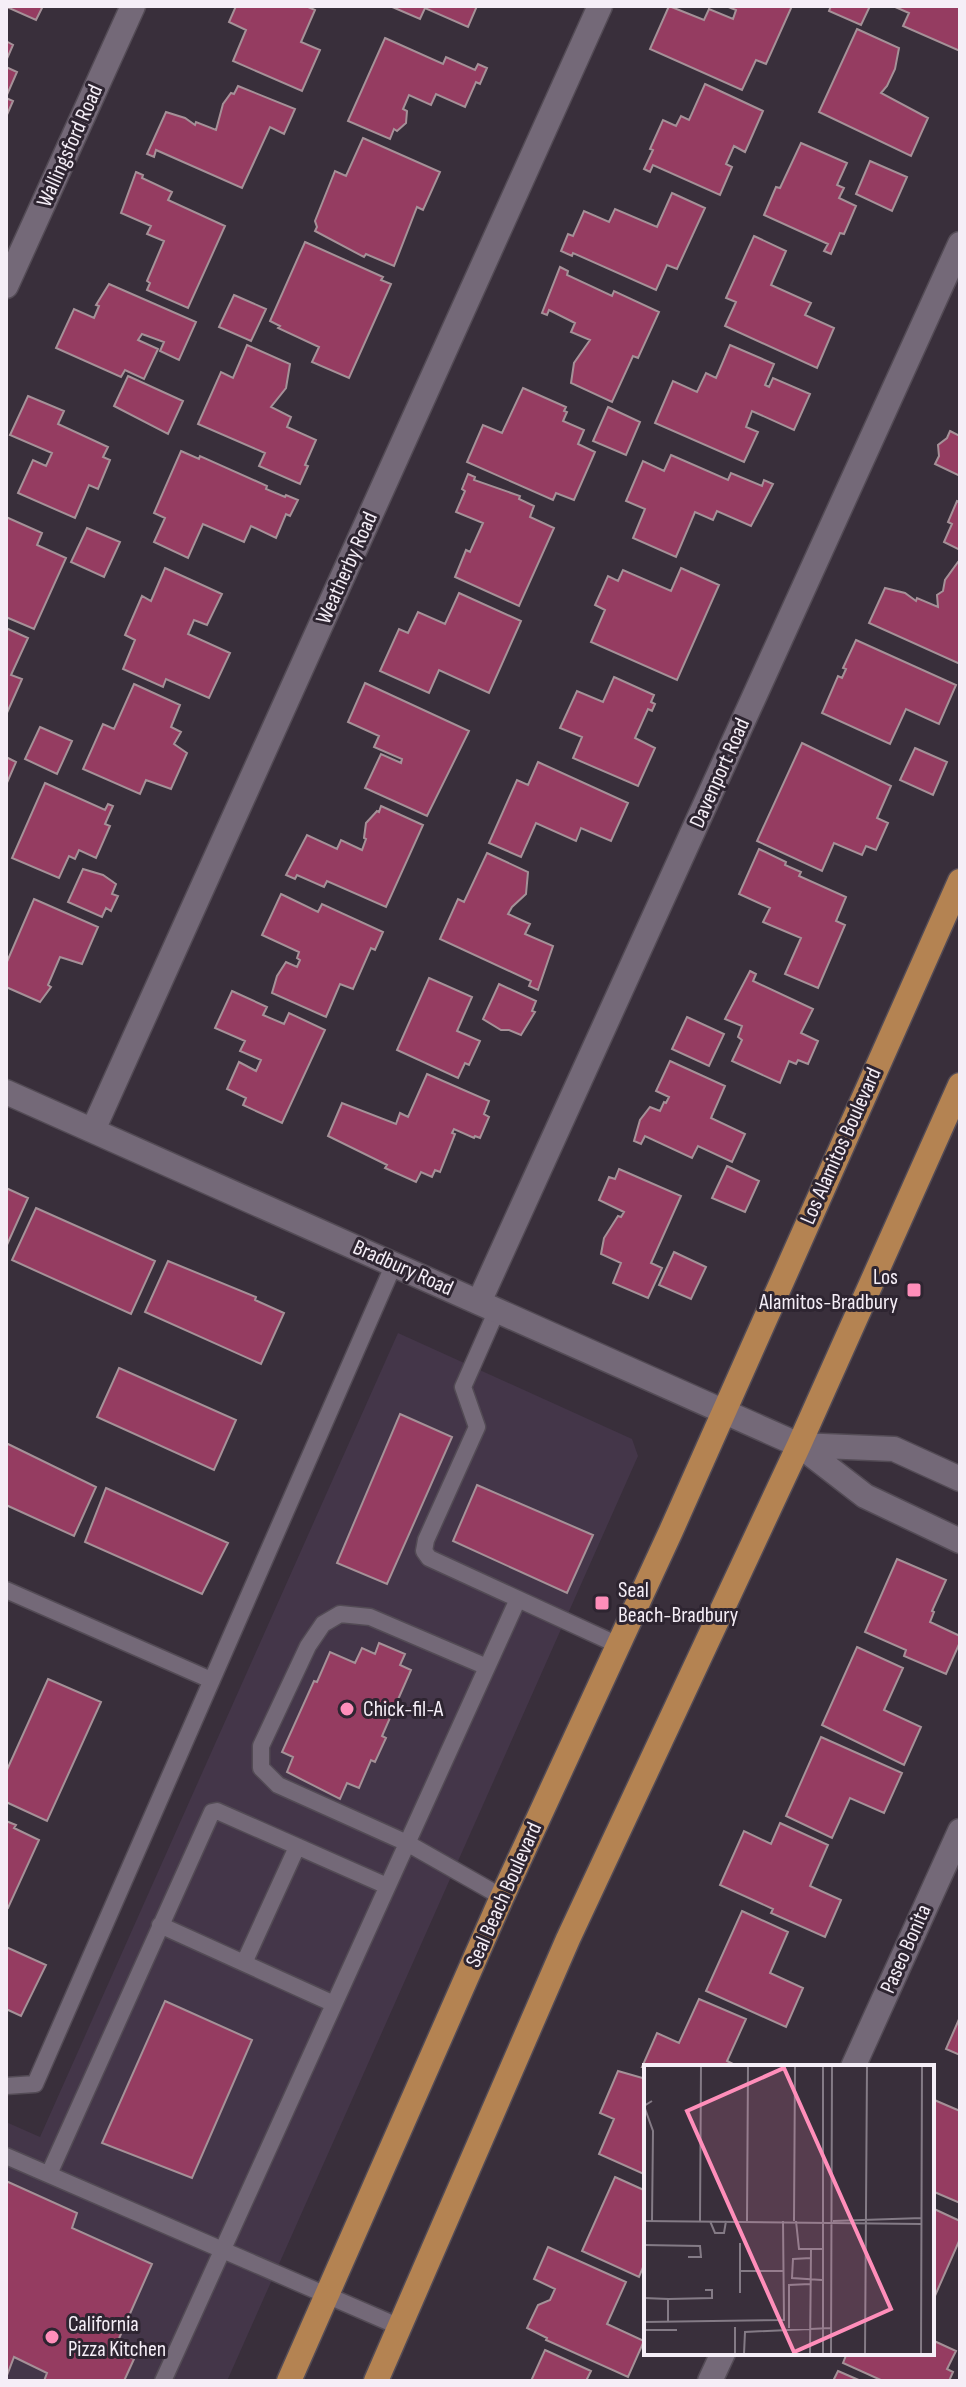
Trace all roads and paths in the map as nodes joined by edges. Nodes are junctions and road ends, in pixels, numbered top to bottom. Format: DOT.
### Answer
graph roads {
  1 [pos="133,6"];
  2 [pos="600,6"];
  3 [pos="960,244"];
  4 [pos="6,286"];
  5 [pos="960,881"];
  6 [pos="960,1085"];
  7 [pos="6,1092"];
  8 [pos="93,1130"];
  9 [pos="394,1264"];
  10 [pos="488,1306"];
  11 [pos="723,1411"];
  12 [pos="799,1445"];
  13 [pos="960,1479"];
  14 [pos="960,1541"];
  15 [pos="6,1590"];
  16 [pos="518,1599"];
  17 [pos="618,1645"];
  18 [pos="487,1667"];
  19 [pos="211,1680"];
  20 [pos="960,1831"];
  21 [pos="407,1843"];
  22 [pos="297,1847"];
  23 [pos="387,1886"];
  24 [pos="502,1897"];
  25 [pos="160,1925"];
  26 [pos="244,1963"];
  27 [pos="334,2004"];
  28 [pos="854,2065"];
  29 [pos="6,2086"];
  30 [pos="6,2156"];
  31 [pos="49,2174"];
  32 [pos="222,2249"];
  33 [pos="328,2294"];
  34 [pos="400,2327"];
  35 [pos="722,2355"];
  36 [pos="163,2381"];
  37 [pos="289,2381"];
  38 [pos="376,2381"];
  39 [pos="710,2381"];
  1 -- 4 [label="street, Wallingsford Road"];
  2 -- 8 [label="street, Weatherby Road"];
  3 -- 10 [label="street, Davenport Road"];
  5 -- 11 [label="main road, Los Alamitos Boulevard"];
  6 -- 12 [label="main road"];
  7 -- 8 [label="street, Bradbury Road"];
  8 -- 9 [label="street, Bradbury Road"];
  9 -- 10 [label="street, Bradbury Road"];
  9 -- 19 [label="lane"];
  10 -- 11 [label="street, Bradbury Road"];
  10 -- 16 [label="lane"];
  11 -- 12 [label="street, Bradbury Road"];
  11 -- 17 [label="main road, Seal Beach Boulevard"];
  12 -- 13 [label="street, Bradbury Road"];
  12 -- 14 [label="street, Bradbury Road"];
  12 -- 34 [label="main road"];
  15 -- 19 [label="lane"];
  16 -- 17 [label="lane"];
  16 -- 18 [label="lane"];
  17 -- 24 [label="main road, Seal Beach Boulevard"];
  18 -- 21 [label="lane"];
  18 -- 21 [label="lane"];
  19 -- 29 [label="lane"];
  20 -- 28 [label="street, Paseo Bonita"];
  21 -- 23 [label="lane"];
  21 -- 24 [label="lane"];
  22 -- 23 [label="lane"];
  22 -- 25 [label="lane"];
  22 -- 26 [label="lane"];
  23 -- 27 [label="lane"];
  24 -- 33 [label="main road, Seal Beach Boulevard"];
  25 -- 26 [label="lane"];
  25 -- 31 [label="lane"];
  26 -- 27 [label="lane"];
  27 -- 32 [label="lane"];
  30 -- 31 [label="lane"];
  31 -- 32 [label="lane"];
  32 -- 33 [label="lane"];
  32 -- 36 [label="lane"];
  33 -- 34 [label="lane"];
  33 -- 37 [label="main road, Seal Beach Boulevard"];
  34 -- 38 [label="main road"];
  35 -- 39 [label="street"];
}
